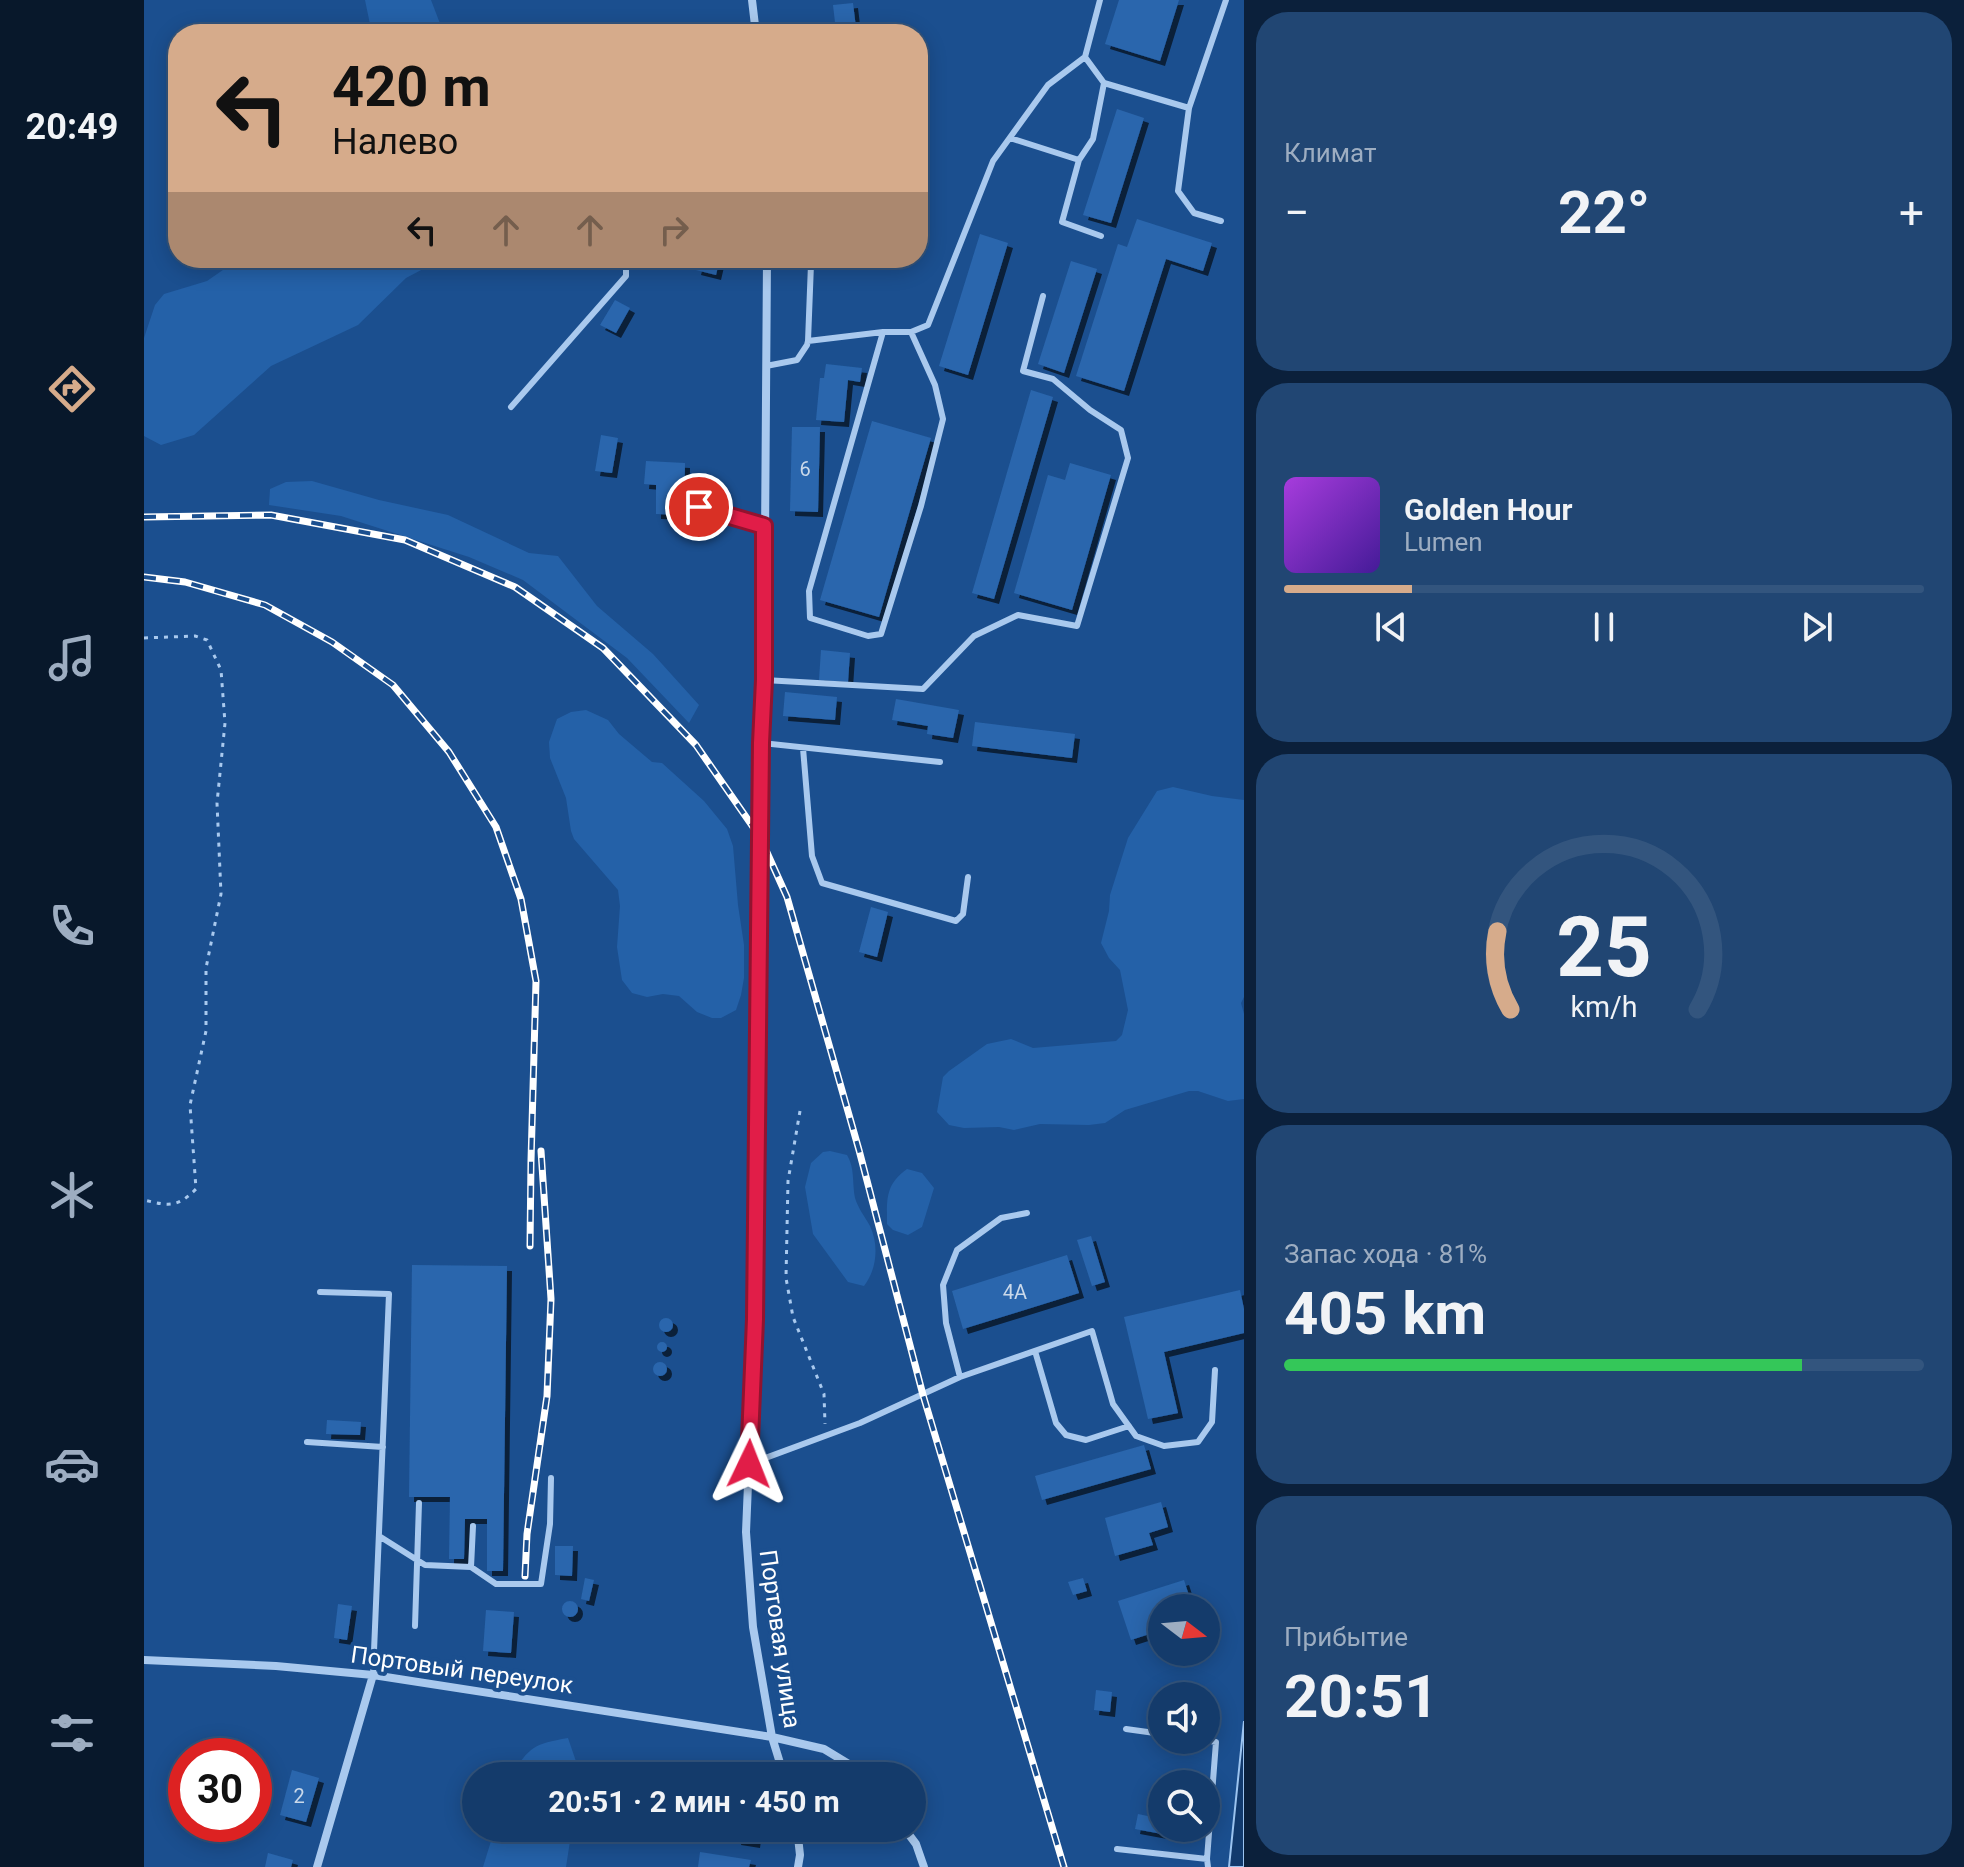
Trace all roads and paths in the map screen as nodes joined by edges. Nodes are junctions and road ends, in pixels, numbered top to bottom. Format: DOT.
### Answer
graph roads {
  1 [pos="752,0"];
  2 [pos="1100,0"];
  3 [pos="1226,0"];
  4 [pos="755,24"];
  5 [pos="1085,57"];
  6 [pos="1104,83"];
  7 [pos="1189,108"];
  8 [pos="1010,138"];
  9 [pos="1079,160"];
  10 [pos="1221,221"];
  11 [pos="1101,236"];
  12 [pos="626,268"];
  13 [pos="767,268"];
  14 [pos="811,268"];
  15 [pos="1043,296"];
  16 [pos="883,332"];
  17 [pos="911,332"];
  18 [pos="808,341"];
  19 [pos="766,366"];
  20 [pos="511,407"];
  21 [pos="699,507"];
  22 [pos="764,526"];
  23 [pos="144,638"];
  24 [pos="764,680"];
  25 [pos="761,743"];
  26 [pos="803,748"];
  27 [pos="940,762"];
  28 [pos="968,877"];
  29 [pos="800,1111"];
  30 [pos="144,1200"];
  31 [pos="1027,1213"];
  32 [pos="320,1292"];
  33 [pos="1035,1351"];
  34 [pos="1215,1370"];
  35 [pos="960,1377"];
  36 [pos="1129,1426"];
  37 [pos="826,1435"];
  38 [pos="307,1442"];
  39 [pos="383,1447"];
  40 [pos="749,1464"];
  41 [pos="551,1478"];
  42 [pos="419,1503"];
  43 [pos="473,1526"];
  44 [pos="379,1536"];
  45 [pos="417,1559"];
  46 [pos="471,1567"];
  47 [pos="415,1626"];
  48 [pos="144,1660"];
  49 [pos="373,1675"];
  50 [pos="1126,1729"];
  51 [pos="1148,1732"];
  52 [pos="772,1737"];
  53 [pos="1215,1754"];
  54 [pos="780,1762"];
  55 [pos="845,1762"];
  56 [pos="799,1842"];
  57 [pos="914,1842"];
  58 [pos="1117,1849"];
  59 [pos="1208,1863"];
  60 [pos="317,1867"];
  61 [pos="798,1867"];
  62 [pos="924,1867"];
  1 -- 4 [label="street"];
  2 -- 5 [label="lane"];
  3 -- 7 [label="lane"];
  5 -- 6 [label="lane"];
  5 -- 8 [label="lane"];
  6 -- 7 [label="lane"];
  6 -- 9 [label="lane"];
  7 -- 10 [label="lane"];
  8 -- 9 [label="lane"];
  8 -- 17 [label="lane"];
  9 -- 11 [label="lane"];
  12 -- 20 [label="lane"];
  13 -- 19 [label="street, Портовая улица"];
  14 -- 18 [label="lane"];
  15 -- 24 [label="lane"];
  16 -- 17 [label="lane"];
  16 -- 17 [label="lane"];
  16 -- 18 [label="lane"];
  18 -- 19 [label="lane"];
  19 -- 22 [label="street, Портовая улица"];
  21 -- 22 [label="lane"];
  22 -- 24 [label="street, Портовая улица"];
  23 -- 30 [label="path"];
  24 -- 25 [label="street, Портовая улица"];
  25 -- 26 [label="lane"];
  25 -- 40 [label="street, Портовая улица"];
  26 -- 27 [label="lane"];
  26 -- 28 [label="lane"];
  29 -- 37 [label="path"];
  31 -- 35 [label="lane"];
  32 -- 39 [label="lane"];
  33 -- 35 [label="lane"];
  33 -- 36 [label="lane"];
  33 -- 36 [label="lane"];
  34 -- 36 [label="lane"];
  35 -- 37 [label="lane"];
  37 -- 40 [label="lane"];
  38 -- 39 [label="lane"];
  39 -- 44 [label="lane"];
  40 -- 52 [label="street, Портовая улица"];
  41 -- 46 [label="lane"];
  42 -- 45 [label="lane"];
  43 -- 46 [label="lane"];
  44 -- 45 [label="lane"];
  44 -- 49 [label="lane"];
  45 -- 46 [label="lane"];
  45 -- 47 [label="lane"];
  48 -- 49 [label="street, Портовый переулок"];
  49 -- 52 [label="street, Портовый переулок"];
  49 -- 60 [label="street"];
  50 -- 51 [label="lane"];
  52 -- 54 [label="street, Портовая улица"];
  52 -- 55 [label="street, Портовый переулок"];
  53 -- 59 [label="lane"];
  56 -- 61 [label="street"];
  57 -- 62 [label="street"];
  58 -- 59 [label="lane"];
}
